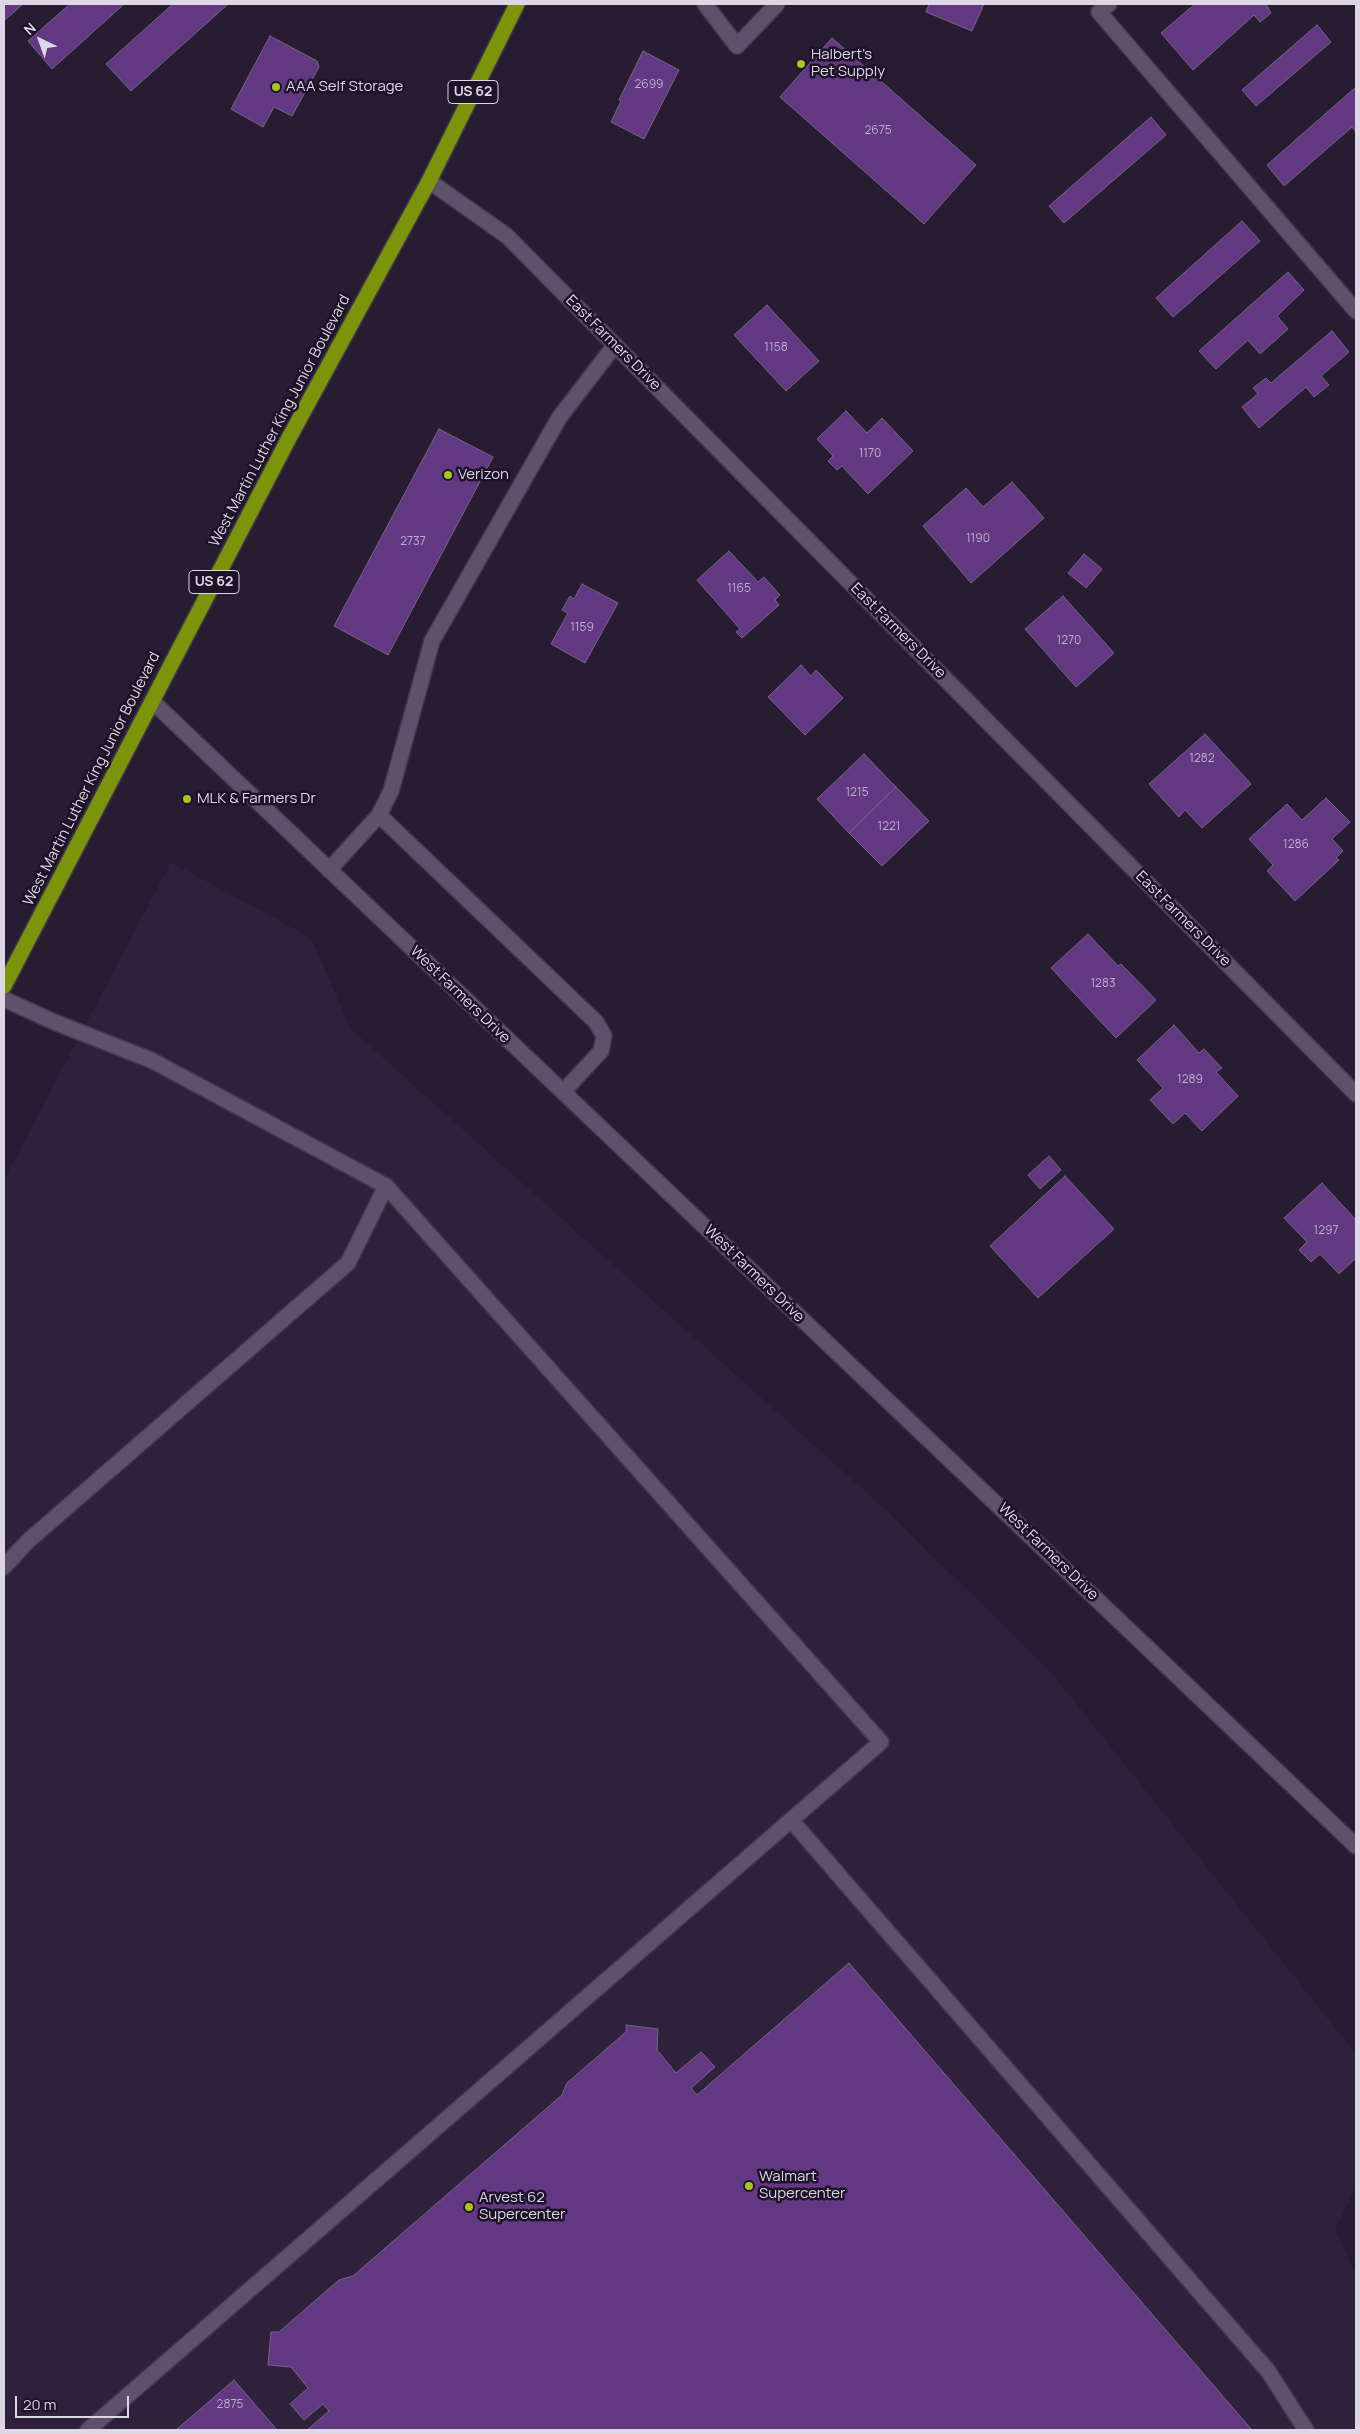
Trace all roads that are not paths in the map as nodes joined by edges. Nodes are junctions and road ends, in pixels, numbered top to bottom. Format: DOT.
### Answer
graph roads {
  1 [pos="517,4"];
  2 [pos="705,4"];
  3 [pos="777,4"];
  4 [pos="1109,4"];
  5 [pos="429,181"];
  6 [pos="1356,311"];
  7 [pos="614,345"];
  8 [pos="152,701"];
  9 [pos="379,815"];
  10 [pos="329,870"];
  11 [pos="4,986"];
  12 [pos="4,999"];
  13 [pos="563,1092"];
  14 [pos="1356,1094"];
  15 [pos="386,1186"];
  16 [pos="4,1567"];
  17 [pos="791,1820"];
  18 [pos="1356,1846"];
  19 [pos="88,2430"];
  20 [pos="1306,2430"];
  1 -- 5 [label="highway, West Martin Luther King Junior Boulevard / US 62"];
  2 -- 3 [label="street"];
  4 -- 6 [label="street"];
  5 -- 7 [label="street, East Farmers Drive"];
  5 -- 8 [label="highway, West Martin Luther King Junior Boulevard / US 62"];
  7 -- 9 [label="street"];
  7 -- 14 [label="street, East Farmers Drive"];
  8 -- 10 [label="street, West Farmers Drive"];
  8 -- 11 [label="highway, West Martin Luther King Junior Boulevard / US 62"];
  9 -- 10 [label="street"];
  9 -- 13 [label="street"];
  10 -- 13 [label="street, West Farmers Drive"];
  12 -- 15 [label="street"];
  13 -- 18 [label="street, West Farmers Drive"];
  15 -- 16 [label="street"];
  15 -- 17 [label="street"];
  17 -- 19 [label="street"];
  17 -- 20 [label="street"];
}
